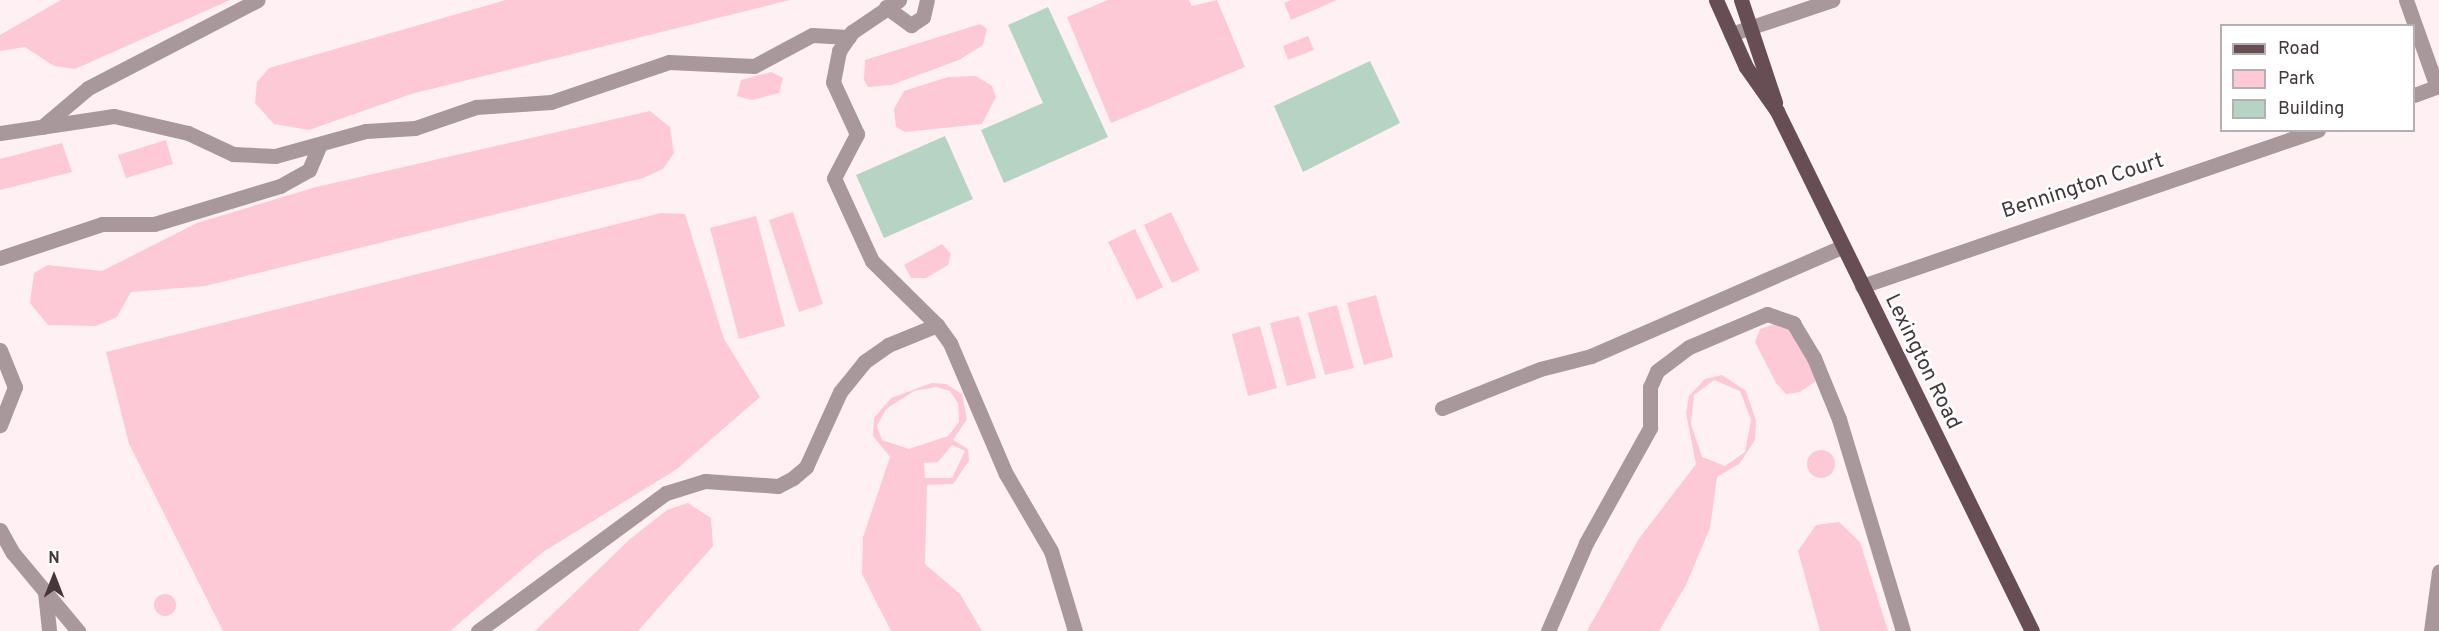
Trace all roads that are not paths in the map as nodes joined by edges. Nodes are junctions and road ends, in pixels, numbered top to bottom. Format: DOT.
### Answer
graph roads {
  1 [pos="258,0"];
  2 [pos="927,0"];
  3 [pos="1716,0"];
  4 [pos="1741,0"];
  5 [pos="1832,0"];
  6 [pos="2406,0"];
  7 [pos="893,4"];
  8 [pos="2415,24"];
  9 [pos="2415,24"];
  10 [pos="1752,27"];
  11 [pos="1731,34"];
  12 [pos="849,37"];
  13 [pos="2438,86"];
  14 [pos="2415,95"];
  15 [pos="1777,111"];
  16 [pos="42,128"];
  17 [pos="2312,132"];
  18 [pos="0,133"];
  19 [pos="319,147"];
  20 [pos="1842,247"];
  21 [pos="0,258"];
  22 [pos="1862,286"];
  23 [pos="937,325"];
  24 [pos="0,350"];
  25 [pos="1442,408"];
  26 [pos="0,425"];
  27 [pos="0,530"];
  28 [pos="2439,572"];
  29 [pos="45,592"];
  30 [pos="50,631"];
  31 [pos="78,631"];
  32 [pos="478,631"];
  33 [pos="1075,631"];
  34 [pos="1548,631"];
  35 [pos="1903,631"];
  36 [pos="2032,631"];
  37 [pos="2431,631"];
  1 -- 16 [label="street"];
  2 -- 7 [label="street"];
  3 -- 11 [label="main road, Lexington Road"];
  4 -- 10 [label="main road, Lexington Road"];
  5 -- 10 [label="street"];
  6 -- 9 [label="street"];
  7 -- 12 [label="street"];
  8 -- 13 [label="street"];
  10 -- 11 [label="street"];
  10 -- 15 [label="main road, Lexington Road"];
  11 -- 15 [label="main road, Lexington Road"];
  12 -- 19 [label="street"];
  12 -- 23 [label="street"];
  13 -- 14 [label="street"];
  15 -- 20 [label="main road, Lexington Road"];
  16 -- 18 [label="street"];
  16 -- 19 [label="street"];
  17 -- 22 [label="street, Bennington Court"];
  19 -- 21 [label="street"];
  20 -- 22 [label="main road, Lexington Road"];
  20 -- 25 [label="street"];
  22 -- 36 [label="main road, Lexington Road"];
  23 -- 32 [label="street"];
  23 -- 33 [label="street"];
  24 -- 26 [label="street"];
  27 -- 29 [label="street"];
  28 -- 37 [label="street"];
  29 -- 30 [label="street"];
  29 -- 31 [label="street"];
  34 -- 35 [label="street"];
}
